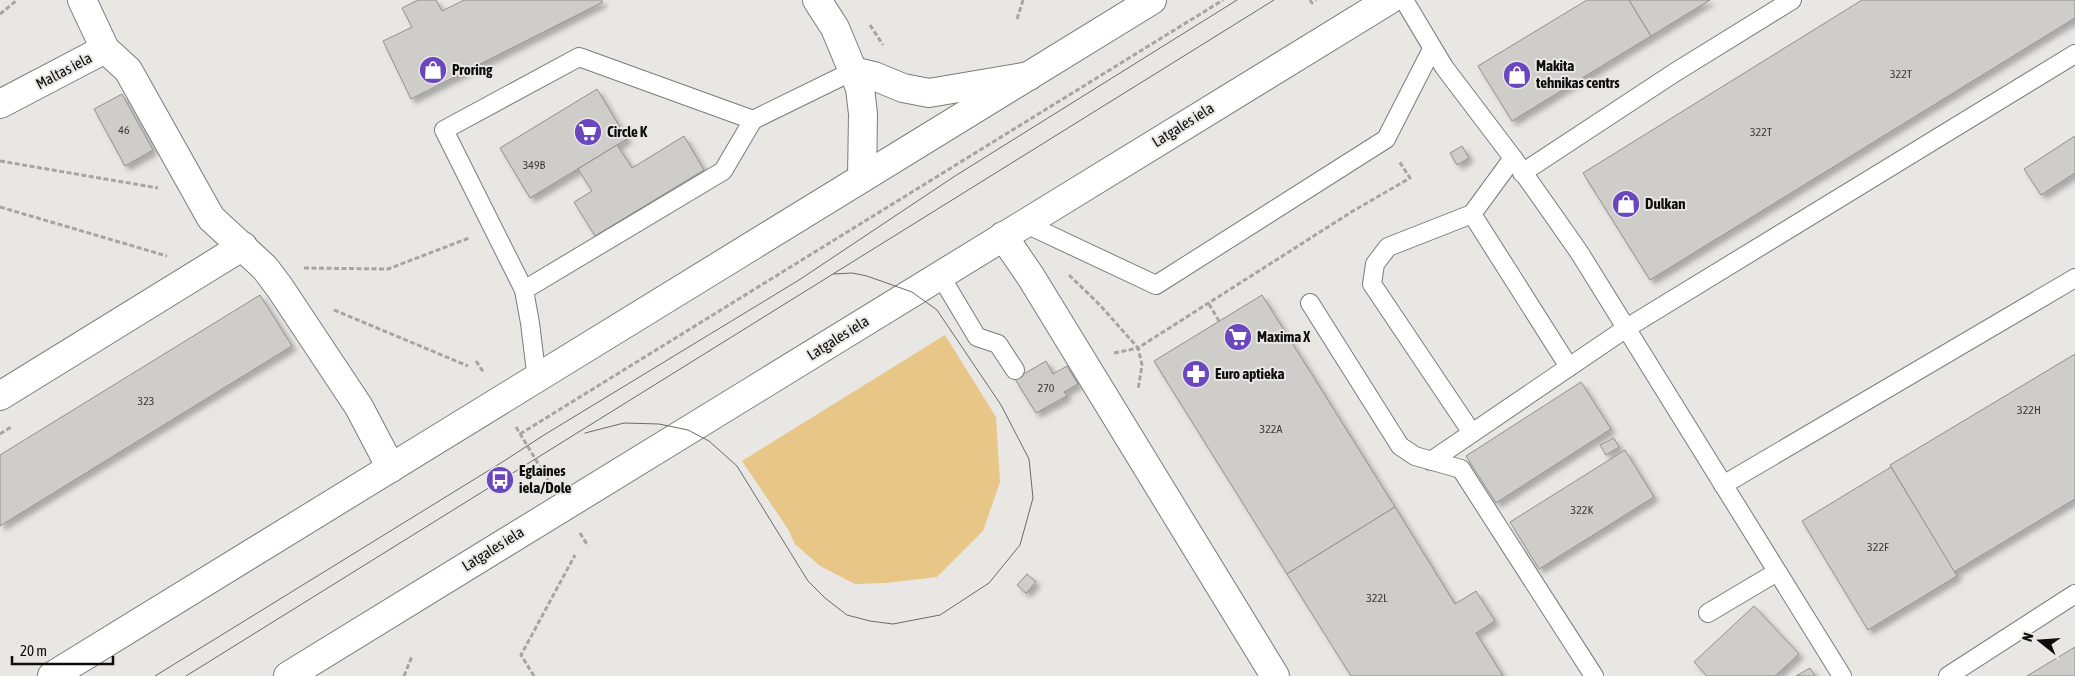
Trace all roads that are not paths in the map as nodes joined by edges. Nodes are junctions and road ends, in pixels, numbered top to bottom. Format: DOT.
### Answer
graph roads {
  1 [pos="82,0"];
  2 [pos="817,0"];
  3 [pos="1152,0"];
  4 [pos="1389,0"];
  5 [pos="1404,0"];
  6 [pos="1792,0"];
  7 [pos="105,49"];
  8 [pos="1432,49"];
  9 [pos="2075,54"];
  10 [pos="853,70"];
  11 [pos="1031,76"];
  12 [pos="0,104"];
  13 [pos="753,120"];
  14 [pos="1518,165"];
  15 [pos="862,178"];
  16 [pos="1472,214"];
  17 [pos="1014,230"];
  18 [pos="243,246"];
  19 [pos="940,275"];
  20 [pos="2075,278"];
  21 [pos="524,290"];
  22 [pos="1310,303"];
  23 [pos="1625,329"];
  24 [pos="1569,367"];
  25 [pos="1015,370"];
  26 [pos="537,380"];
  27 [pos="0,396"];
  28 [pos="1472,433"];
  29 [pos="1431,461"];
  30 [pos="391,468"];
  31 [pos="1723,485"];
  32 [pos="1777,572"];
  33 [pos="2075,594"];
  34 [pos="1708,613"];
  35 [pos="52,676"];
  36 [pos="288,676"];
  37 [pos="1275,676"];
  38 [pos="1594,676"];
  39 [pos="1842,676"];
  40 [pos="1948,676"];
  1 -- 7 [label="main road, Maltas iela"];
  2 -- 10 [label="main road"];
  3 -- 11 [label="main road"];
  4 -- 17 [label="main road, Latgales iela"];
  5 -- 8 [label="lane"];
  6 -- 14 [label="lane"];
  7 -- 12 [label="main road, Maltas iela"];
  7 -- 18 [label="main road"];
  8 -- 14 [label="lane"];
  8 -- 17 [label="lane"];
  9 -- 23 [label="lane"];
  10 -- 11 [label="main road"];
  10 -- 13 [label="lane"];
  10 -- 15 [label="main road"];
  11 -- 15 [label="main road"];
  13 -- 21 [label="lane"];
  13 -- 21 [label="lane"];
  14 -- 16 [label="lane"];
  14 -- 23 [label="lane"];
  15 -- 26 [label="main road"];
  16 -- 24 [label="lane"];
  16 -- 28 [label="lane"];
  17 -- 19 [label="main road, Latgales iela"];
  17 -- 37 [label="main road"];
  18 -- 27 [label="main road"];
  18 -- 30 [label="main road"];
  19 -- 25 [label="lane"];
  19 -- 36 [label="main road, Latgales iela"];
  20 -- 31 [label="lane"];
  21 -- 26 [label="lane"];
  22 -- 29 [label="lane"];
  23 -- 24 [label="lane"];
  23 -- 31 [label="lane"];
  24 -- 28 [label="lane"];
  26 -- 30 [label="main road"];
  28 -- 29 [label="lane"];
  29 -- 38 [label="lane"];
  30 -- 35 [label="main road"];
  31 -- 32 [label="lane"];
  32 -- 34 [label="lane"];
  32 -- 39 [label="lane"];
  33 -- 40 [label="lane"];
}
